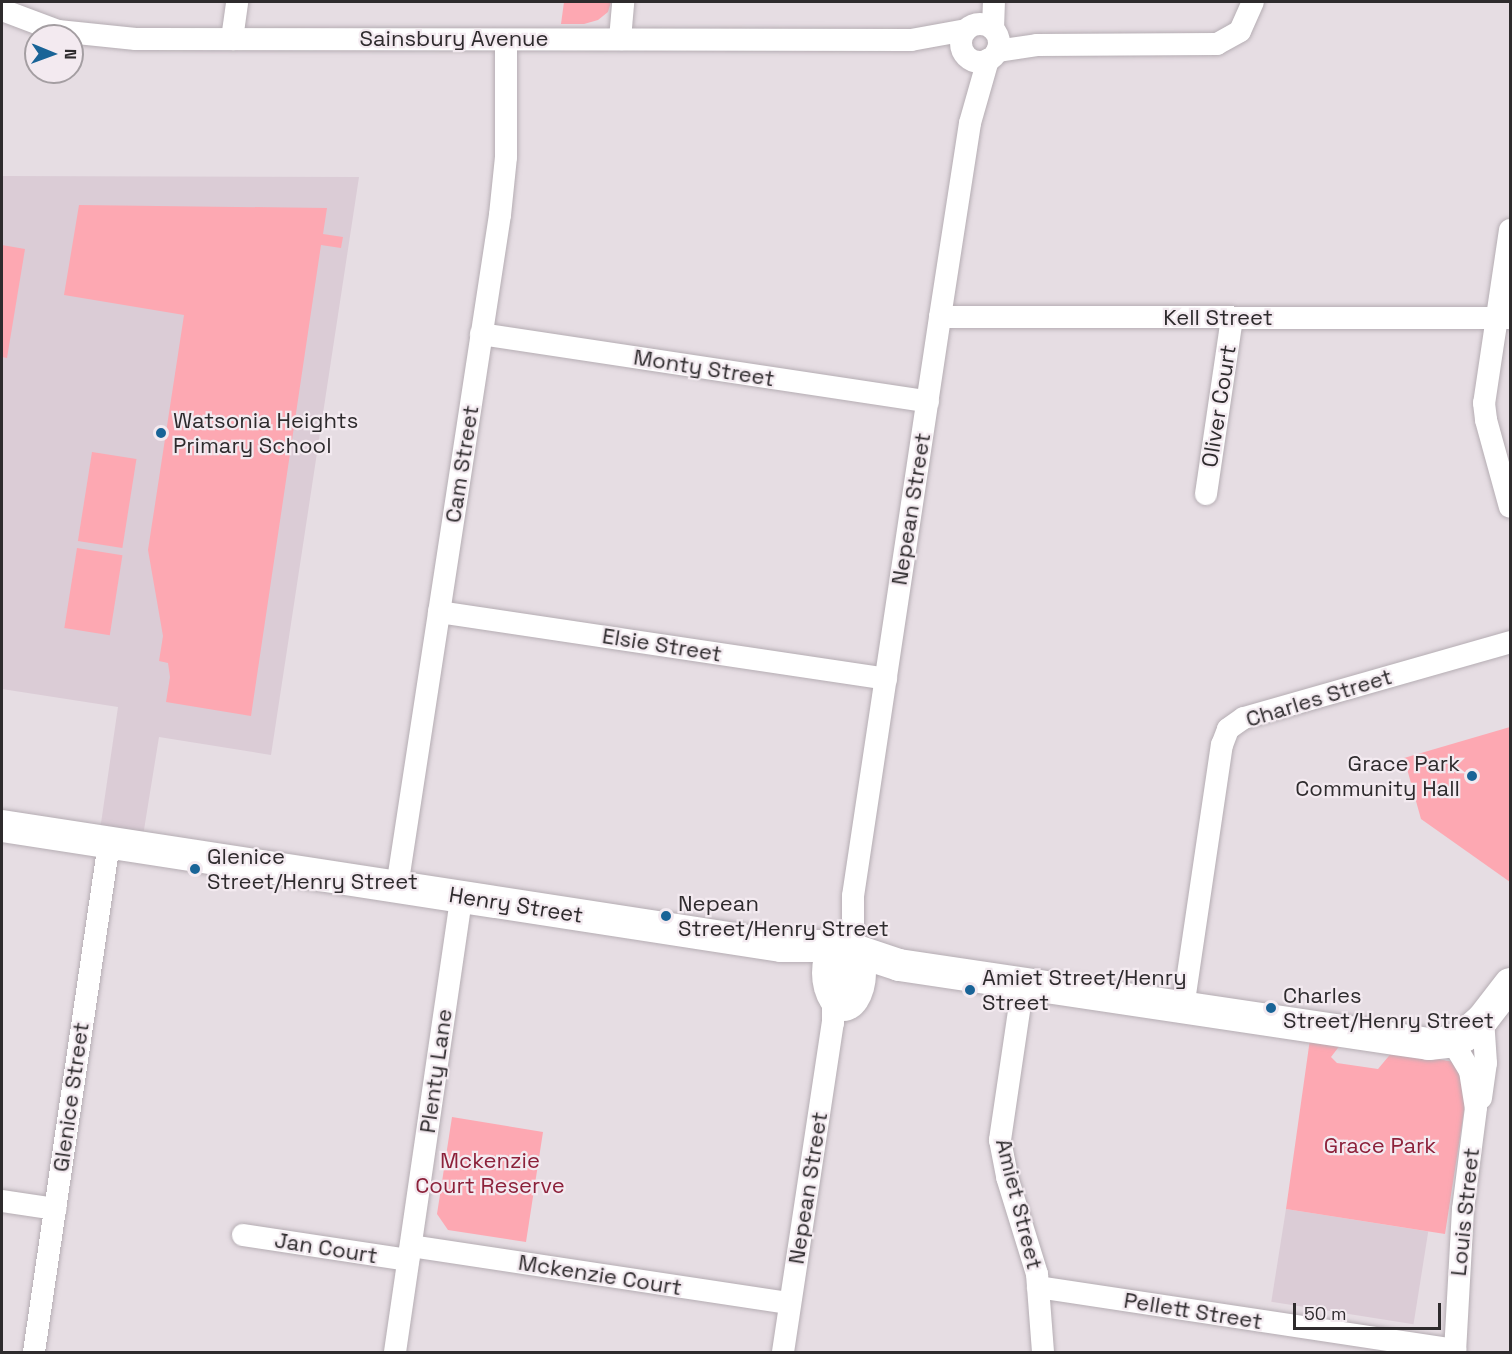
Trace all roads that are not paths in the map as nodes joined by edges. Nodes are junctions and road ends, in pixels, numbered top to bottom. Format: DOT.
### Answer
graph roads {
  1 [pos="237,2"];
  2 [pos="623,2"];
  3 [pos="982,2"];
  4 [pos="994,2"];
  5 [pos="1253,2"];
  6 [pos="2,10"];
  7 [pos="232,39"];
  8 [pos="506,39"];
  9 [pos="620,39"];
  10 [pos="981,42"];
  11 [pos="1510,230"];
  12 [pos="940,317"];
  13 [pos="1232,318"];
  14 [pos="1503,318"];
  15 [pos="481,334"];
  16 [pos="928,402"];
  17 [pos="1206,494"];
  18 [pos="1510,507"];
  19 [pos="439,612"];
  20 [pos="1510,642"];
  21 [pos="886,679"];
  22 [pos="2,826"];
  23 [pos="109,843"];
  24 [pos="397,887"];
  25 [pos="461,897"];
  26 [pos="843,956"];
  27 [pos="1023,984"];
  28 [pos="1510,984"];
  29 [pos="1183,1008"];
  30 [pos="1483,1018"];
  31 [pos="1452,1041"];
  32 [pos="1476,1108"];
  33 [pos="2,1201"];
  34 [pos="55,1209"];
  35 [pos="243,1235"];
  36 [pos="409,1253"];
  37 [pos="1038,1287"];
  38 [pos="790,1303"];
  39 [pos="1455,1351"];
  40 [pos="34,1352"];
  41 [pos="395,1353"];
  42 [pos="783,1353"];
  43 [pos="1042,1353"];
  1 -- 7 [label="street"];
  2 -- 9 [label="street"];
  3 -- 10 [label="street, Nepean Street"];
  4 -- 10 [label="street, Nepean Street"];
  5 -- 10 [label="street, Sainsbury Avenue"];
  6 -- 7 [label="street, Sainsbury Avenue"];
  7 -- 8 [label="street, Sainsbury Avenue"];
  8 -- 9 [label="street, Sainsbury Avenue"];
  8 -- 15 [label="street, Cam Street"];
  9 -- 10 [label="street, Sainsbury Avenue"];
  10 -- 12 [label="street, Nepean Street"];
  11 -- 14 [label="street"];
  12 -- 13 [label="street, Kell Street"];
  12 -- 16 [label="street, Nepean Street"];
  13 -- 14 [label="street, Kell Street"];
  13 -- 17 [label="street, Oliver Court"];
  14 -- 18 [label="street"];
  15 -- 16 [label="street, Monty Street"];
  15 -- 19 [label="street, Cam Street"];
  16 -- 21 [label="street, Nepean Street"];
  19 -- 21 [label="street, Elsie Street"];
  19 -- 24 [label="street, Cam Street"];
  20 -- 29 [label="street, Charles Street"];
  21 -- 26 [label="street, Nepean Street"];
  22 -- 23 [label="street, Henry Street"];
  23 -- 24 [label="street, Henry Street"];
  23 -- 34 [label="street, Glenice Street"];
  24 -- 25 [label="street, Henry Street"];
  25 -- 26 [label="street, Henry Street"];
  25 -- 36 [label="street, Plenty Lane"];
  26 -- 27 [label="street, Henry Street"];
  26 -- 38 [label="street, Nepean Street"];
  27 -- 29 [label="street, Henry Street"];
  27 -- 37 [label="street, Amiet Street"];
  28 -- 30 [label="street"];
  29 -- 31 [label="street, Henry Street"];
  30 -- 31 [label="street"];
  30 -- 32 [label="street, Louis Street"];
  31 -- 32 [label="street, Louis Street"];
  32 -- 39 [label="street, Louis Street"];
  33 -- 34 [label="street"];
  34 -- 40 [label="street, Glenice Street"];
  35 -- 36 [label="street, Jan Court"];
  36 -- 38 [label="street, Mckenzie Court"];
  36 -- 41 [label="street, Plenty Lane"];
  37 -- 39 [label="street, Pellett Street"];
  37 -- 43 [label="street, Amiet Street"];
  38 -- 42 [label="street, Nepean Street"];
}
